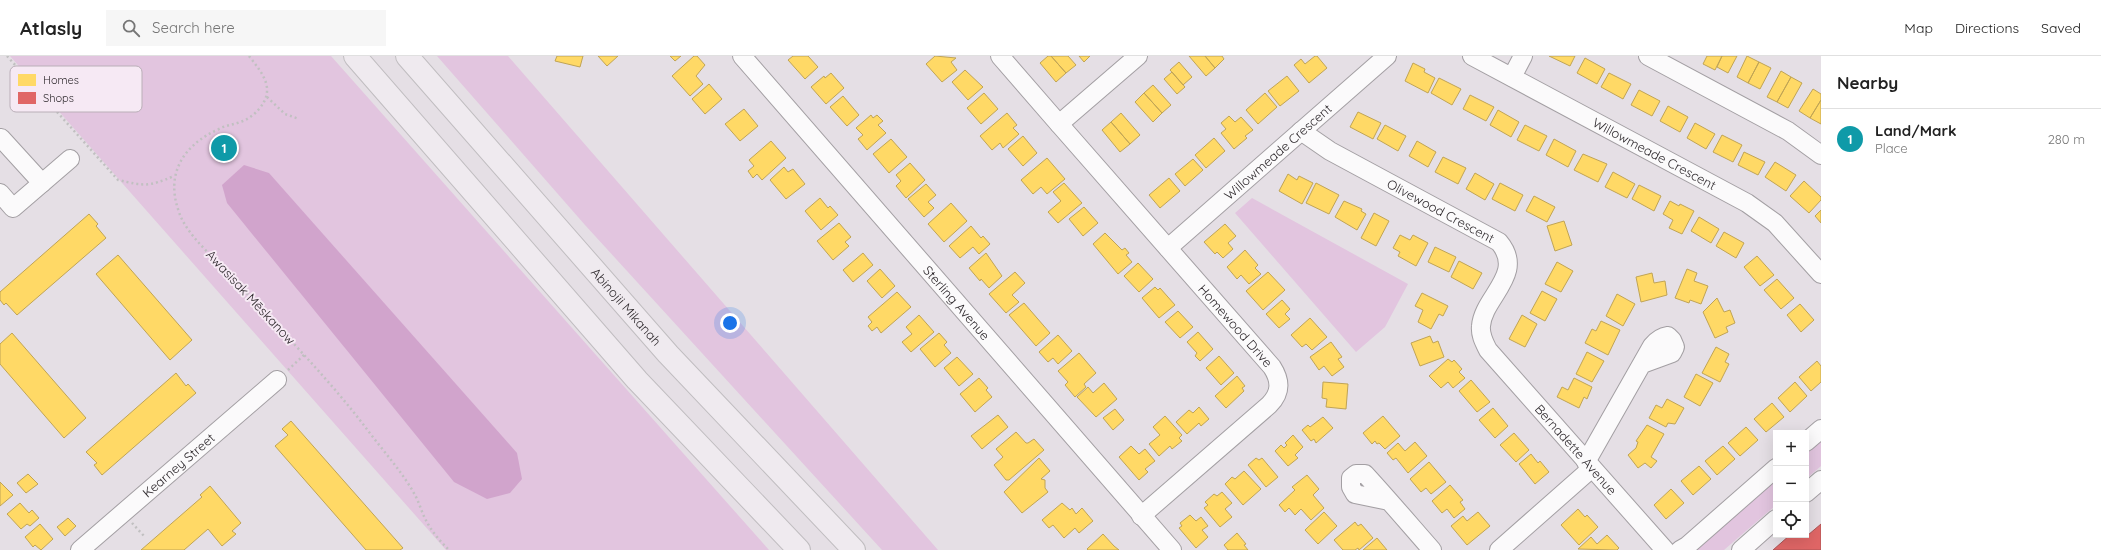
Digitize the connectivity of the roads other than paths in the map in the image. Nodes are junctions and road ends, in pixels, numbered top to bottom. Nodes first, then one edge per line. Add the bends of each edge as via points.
1 (355, 56) edge
2 (407, 56) edge
3 (742, 56) edge
4 (1000, 56) edge
5 (1138, 56) edge
6 (1388, 56) edge
7 (1472, 56) edge
8 (1523, 56) edge
9 (1648, 56) edge
10 (1512, 77) junction
11 (1059, 124) junction
12 (1301, 131) junction
13 (1, 138) dead end
14 (1821, 155) edge
15 (70, 159) dead end
16 (42, 184) junction
17 (0, 193) edge
18 (1168, 248) junction
19 (1821, 274) edge
20 (1488, 350) joint
21 (1642, 364) dead end
22 (277, 380) road end
23 (1821, 429) edge
24 (1809, 439) edge
25 (1589, 465) junction
26 (1773, 471) edge
27 (1821, 480) edge
28 (1809, 490) edge
29 (1389, 501) dead end
30 (1141, 516) junction
31 (1773, 522) edge
32 (80, 550) edge
33 (799, 550) edge
34 (854, 550) edge
35 (1172, 550) edge
36 (1432, 550) edge
37 (1499, 550) edge
38 (1665, 550) edge
39 (1680, 550) edge
40 (1741, 550) edge

1 - 33 main road via 637,380
2 - 34 main road, Abinojii Mikanah via 668,354
3 - 30 street, Sterling Avenue
4 - 11 street, Homewood Drive
5 - 11 street
6 - 12 street, Willowmeade Crescent
7 - 10 street, Willowmeade Crescent
8 - 10 street
9 - 14 street via 1788,131
10 - 19 street, Willowmeade Crescent via 1747,203 1776,223
11 - 18 street, Homewood Drive
12 - 18 street, Willowmeade Crescent
12 - 20 street, Olivewood Crescent via 1330,151 1499,242 1507,257 1508,269 1481,326 1481,336
13 - 16 street
15 - 16 street
16 - 17 street via 14,208
18 - 30 street, Homewood Drive via 1272,367 1279,389 1274,401
20 - 25 street, Bernadette Avenue
21 - 25 street
22 - 32 street, Kearney Street
23 - 24 street
25 - 37 street
25 - 38 street, Bernadette Avenue
26 - 39 street
27 - 28 street
29 - 36 street
30 - 35 street, Sterling Avenue
31 - 40 street

